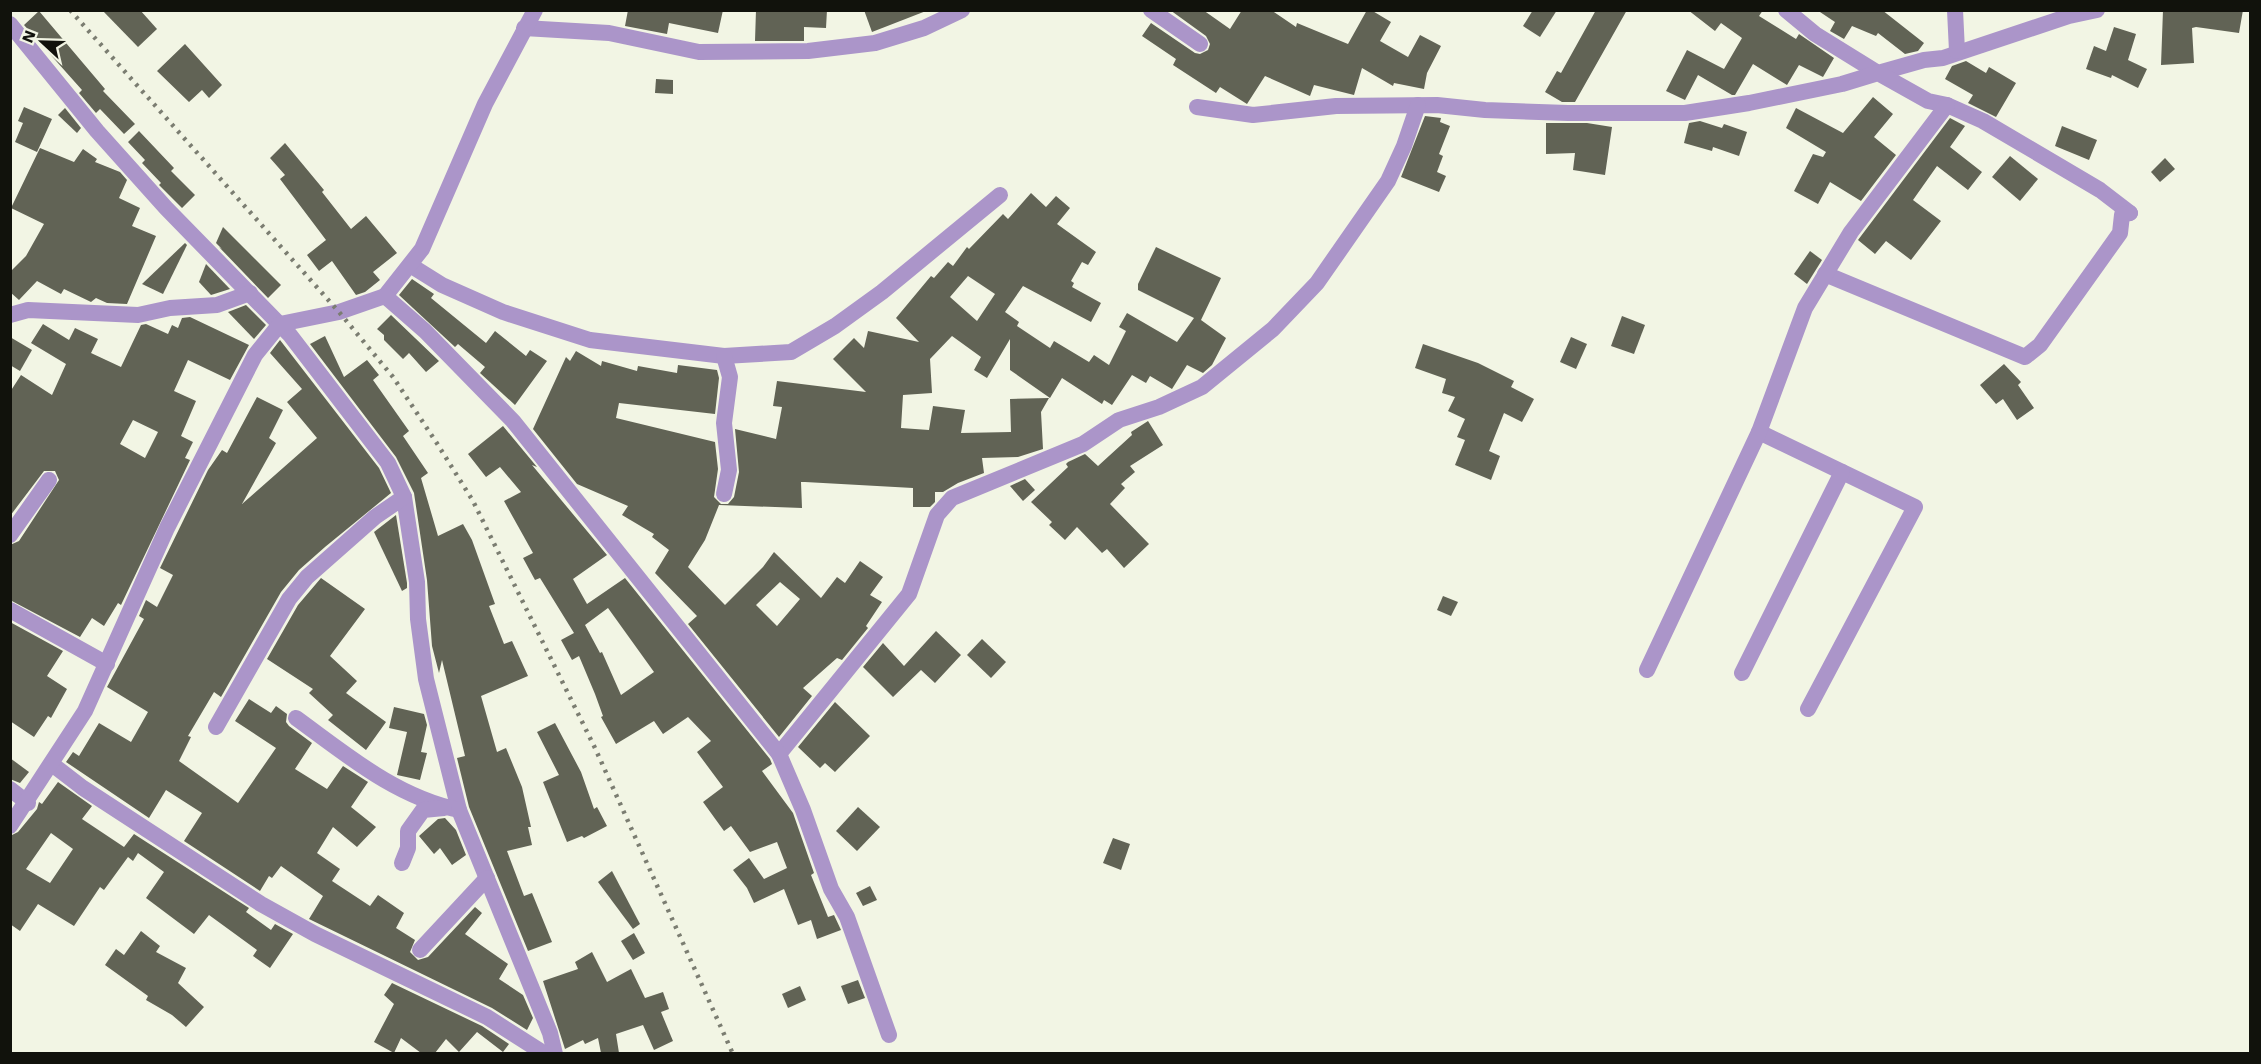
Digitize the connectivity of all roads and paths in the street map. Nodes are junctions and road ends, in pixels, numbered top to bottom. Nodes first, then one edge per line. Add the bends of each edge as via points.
1 (535, 10) edge
2 (962, 10) edge
3 (1151, 10) edge
4 (1786, 10) edge
5 (1955, 10) edge
6 (2097, 10) edge
7 (10, 24) edge
8 (524, 28) junction
9 (1200, 44) dead end
10 (1957, 51) junction
11 (1878, 73) junction
12 (1418, 105) junction
13 (1947, 105) junction
14 (1197, 107) dead end
15 (1000, 195) dead end
16 (410, 265) junction
17 (1825, 274) junction
18 (250, 293) junction
19 (385, 296) junction
20 (10, 315) edge
21 (279, 324) junction
22 (724, 356) junction
23 (1759, 432) junction
24 (1842, 472) junction
25 (49, 480) dead end
26 (724, 494) dead end
27 (404, 497) junction
28 (11, 533) edge
29 (10, 610) edge
30 (107, 664) junction
31 (1647, 670) dead end
32 (1742, 673) dead end
33 (1808, 709) dead end
34 (296, 718) dead end
35 (216, 728) dead end
36 (779, 754) junction
37 (52, 765) junction
38 (10, 789) edge
39 (28, 803) junction
40 (454, 808) junction
41 (10, 826) edge
42 (402, 863) dead end
43 (487, 878) junction
44 (420, 950) dead end
45 (889, 1035) dead end
46 (544, 1053) edge
47 (555, 1053) edge

1 - 8 street
2 - 8 street via 924,28 875,43 808,51 699,52 609,33
3 - 9 street
4 - 11 street via 1815,34
5 - 10 street
6 - 10 street
7 - 18 street via 158,200
8 - 16 street via 484,104 422,249
10 - 11 street
11 - 12 street via 1749,103 1685,112 1556,113
11 - 13 street via 1928,100
12 - 14 street via 1336,106 1253,115
12 - 36 street via 1388,181 1317,284 1273,330 1202,387 1119,420 1083,444 952,498 937,515 909,594
13 - 17 street via 1857,224
13 - 17 street via 2055,162 2130,213 2122,215 2120,233 2040,345 2025,357
15 - 22 street via 882,292 809,342 791,352
16 - 19 street
16 - 22 street via 442,285 503,312 590,340
17 - 23 street via 1805,308
18 - 20 street via 217,305 138,315 28,310
18 - 21 street
19 - 21 street via 339,312
19 - 36 street via 513,421
21 - 27 street via 307,354 388,463
21 - 30 street via 255,355 167,528
22 - 26 street via 730,378 724,423 729,470
23 - 24 street
23 - 31 street
24 - 32 street
24 - 33 street via 1915,507
25 - 28 street
27 - 35 street via 375,517 307,577 289,599
27 - 40 street via 426,679
29 - 30 street
30 - 37 street via 85,711
34 - 40 street via 399,789
36 - 45 street via 831,889 847,917
37 - 39 street
37 - 46 street via 261,904 487,1017
38 - 39 street
39 - 41 street
40 - 42 street via 423,810 408,831 408,848
40 - 43 street
43 - 44 street
43 - 47 street

